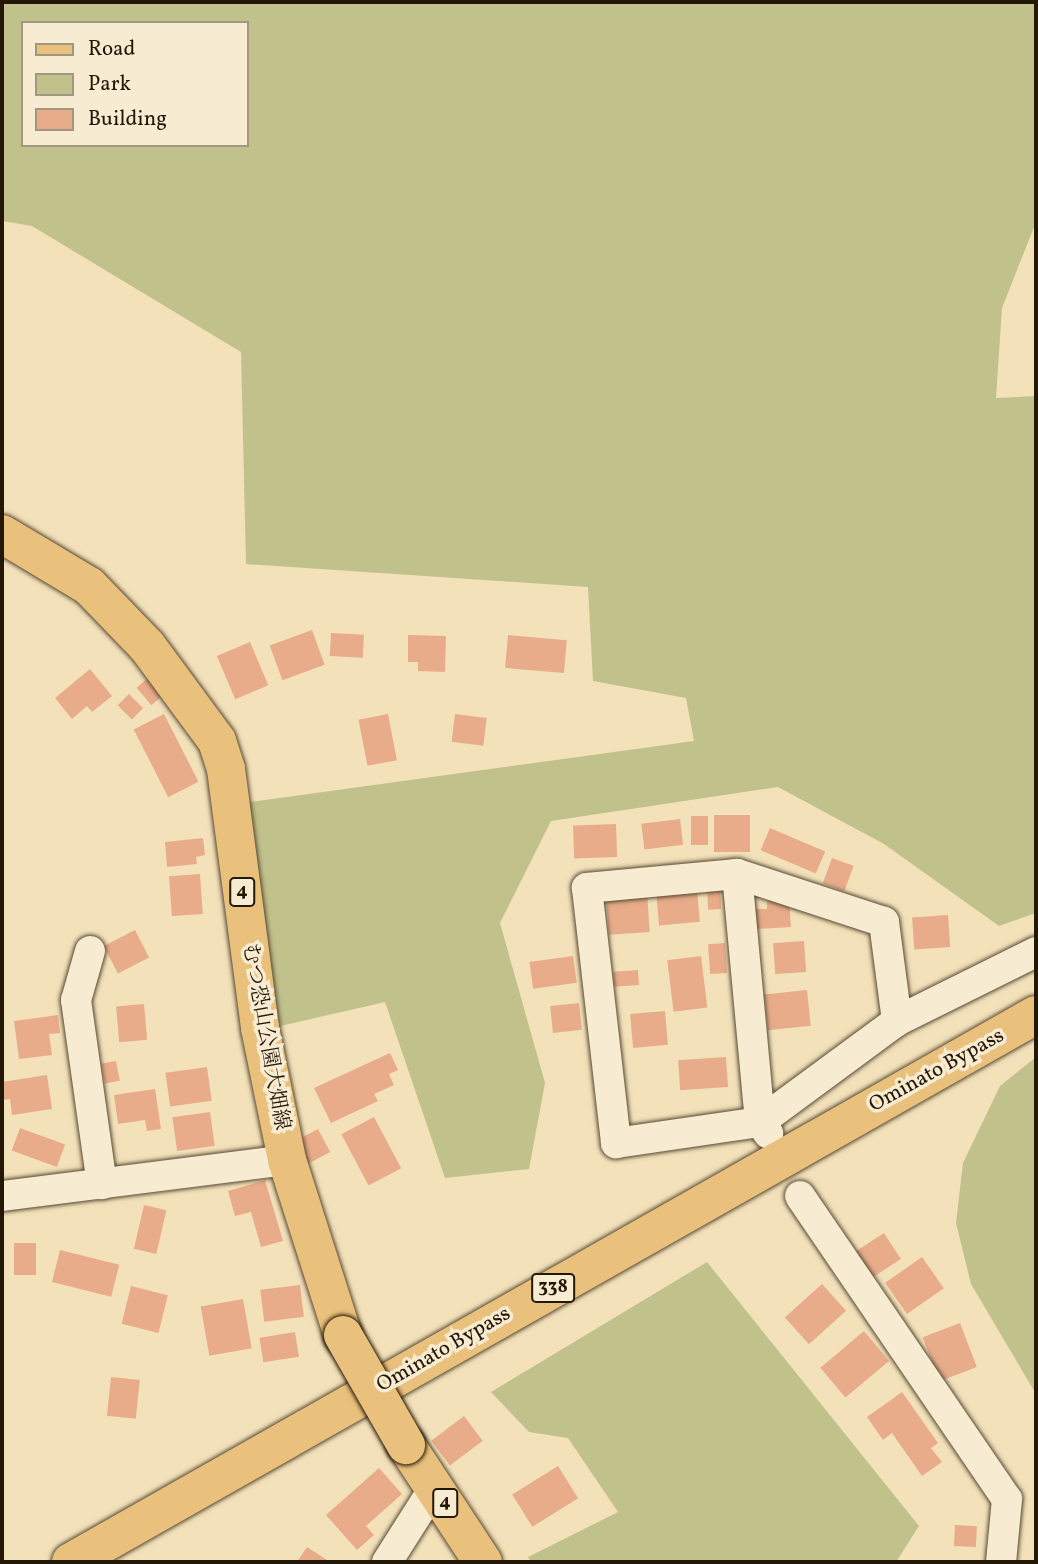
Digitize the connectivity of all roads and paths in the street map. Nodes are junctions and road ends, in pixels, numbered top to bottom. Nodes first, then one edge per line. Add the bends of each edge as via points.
1 (2, 534) edge
2 (737, 874) junction
3 (90, 951) dead end
4 (1036, 952) edge
5 (1036, 1015) edge
6 (897, 1021) junction
7 (764, 1128) junction
8 (287, 1160) junction
9 (102, 1184) junction
10 (2, 1196) edge
11 (800, 1196) dead end
12 (434, 1488) junction
13 (71, 1562) edge
14 (387, 1562) edge
15 (483, 1562) edge
16 (1001, 1562) edge

1 - 8 main road, むつ恐山公園大畑線 / 4 via 89,586 147,646 217,741 226,769 260,1028
2 - 6 street via 884,922
2 - 7 street
2 - 7 street via 587,888 617,1143
3 - 9 street via 76,1000
4 - 6 street
5 - 13 main road, Ominato Bypass / 338
6 - 7 street
8 - 9 street
8 - 12 main road, むつ恐山公園大畑線 / 4, bridge via 344,1335
9 - 10 street
11 - 16 street via 1007,1499
12 - 14 street
12 - 15 main road, 4

